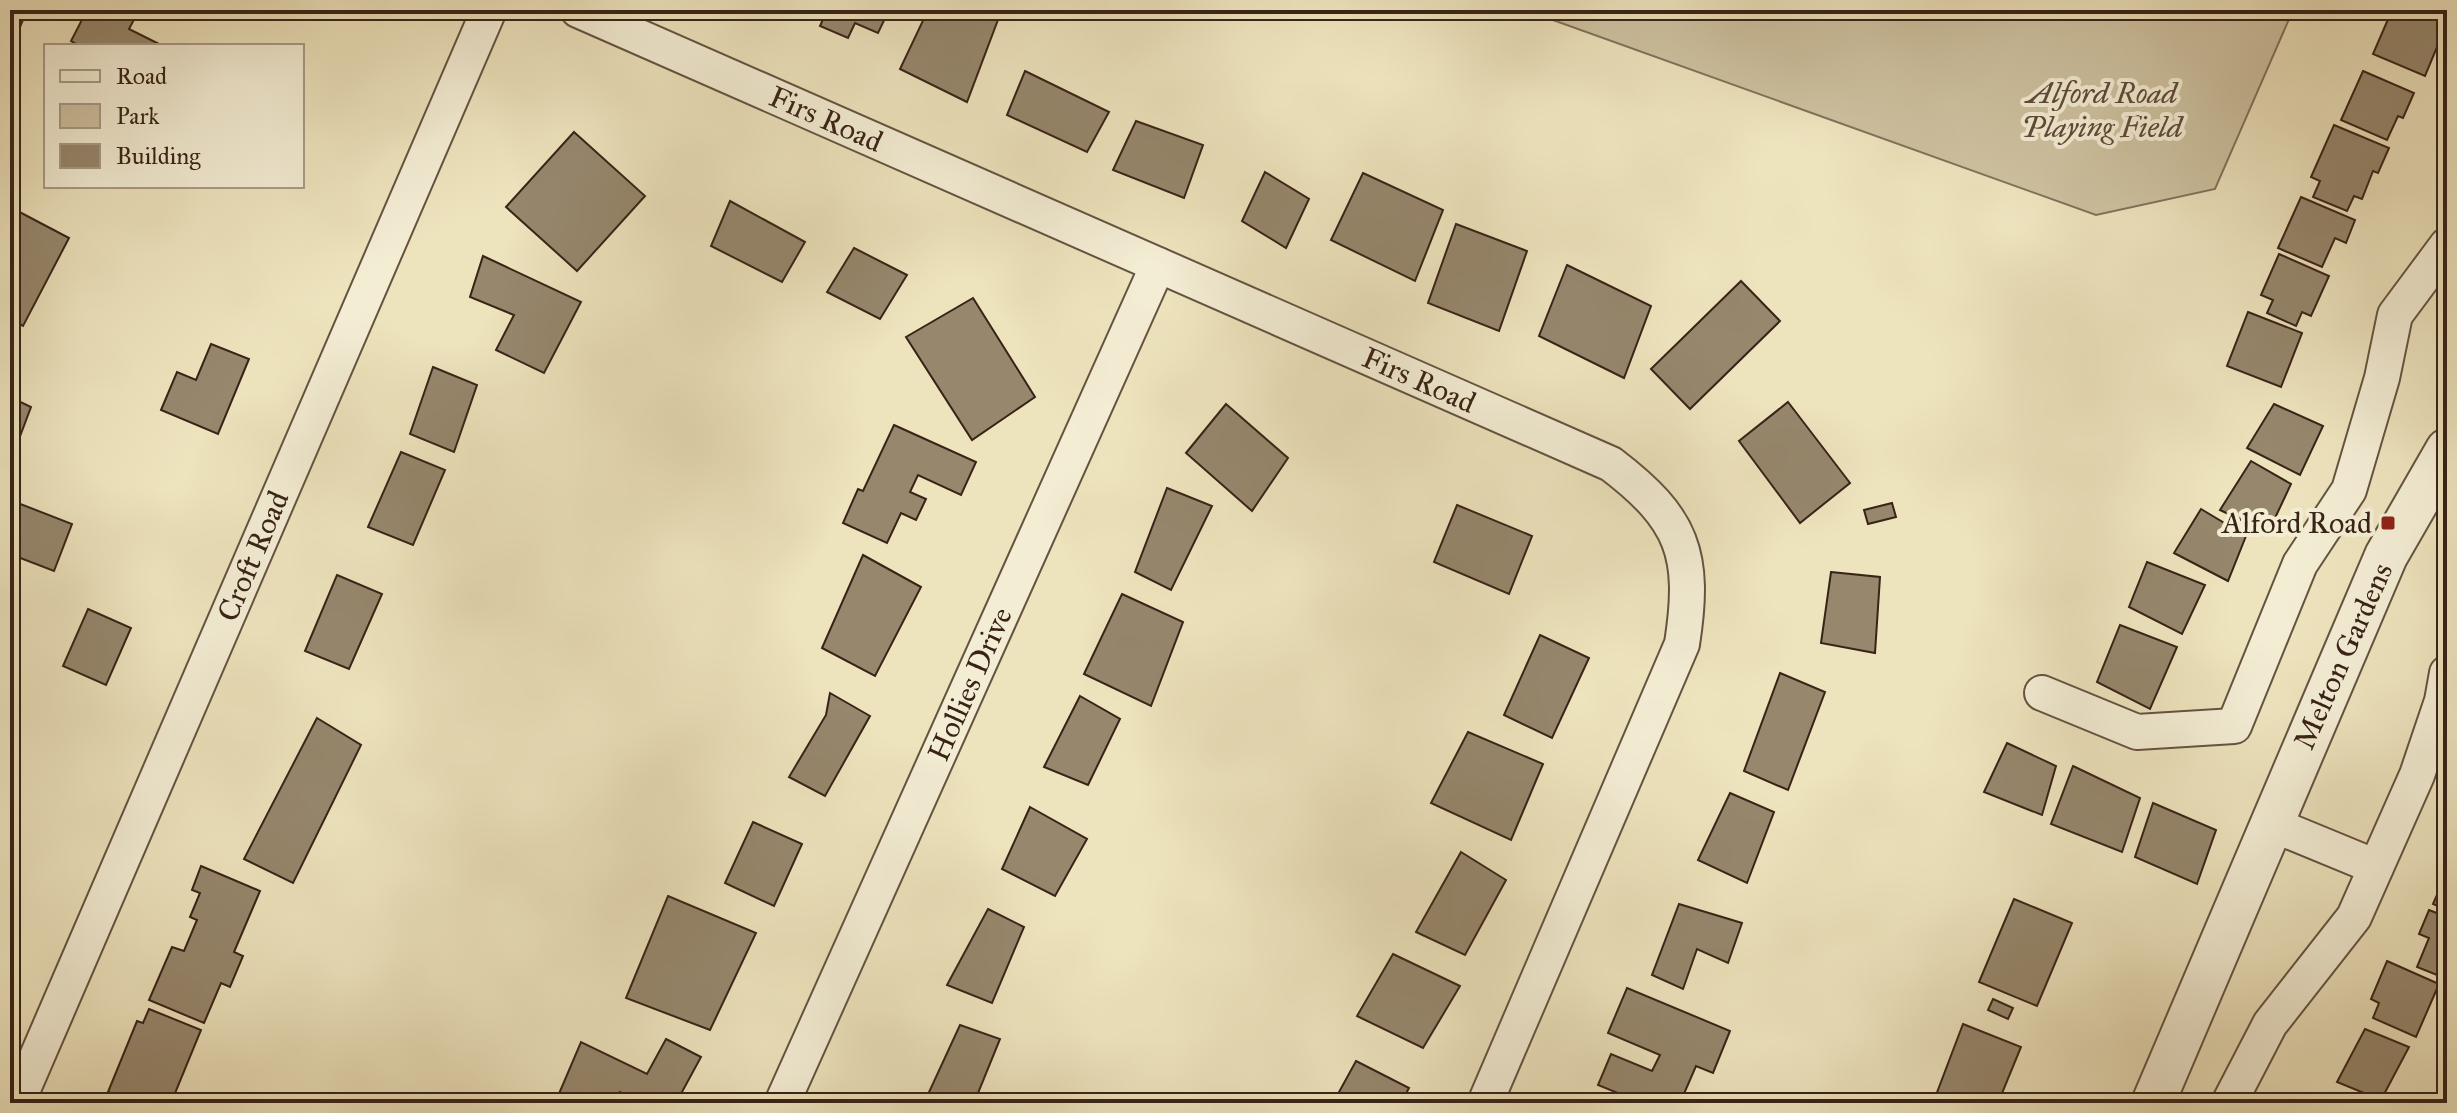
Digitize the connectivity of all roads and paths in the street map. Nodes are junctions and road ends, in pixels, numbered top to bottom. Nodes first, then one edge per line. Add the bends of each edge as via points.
1 (489, 10) edge
2 (578, 10) edge
3 (2443, 256) edge
4 (1158, 265) junction
5 (2447, 450) edge
6 (2447, 673) edge
7 (2042, 693) dead end
8 (2269, 823) junction
9 (2376, 867) junction
10 (17, 1103) edge
11 (782, 1103) edge
12 (1485, 1103) edge
13 (2153, 1103) edge
14 (2229, 1103) edge

1 - 10 street, Croft Road
2 - 4 street, Firs Road
3 - 7 street via 2395,315 2349,490 2300,564 2234,726 2137,732
4 - 11 street, Hollies Drive
4 - 12 street, Firs Road via 1611,464 1647,491 1679,539 1689,602 1682,644
5 - 8 street, Melton Gardens via 2386,556
6 - 9 street via 2417,775
8 - 9 street
8 - 13 street, Melton Gardens
9 - 14 street via 2354,917 2270,1024

